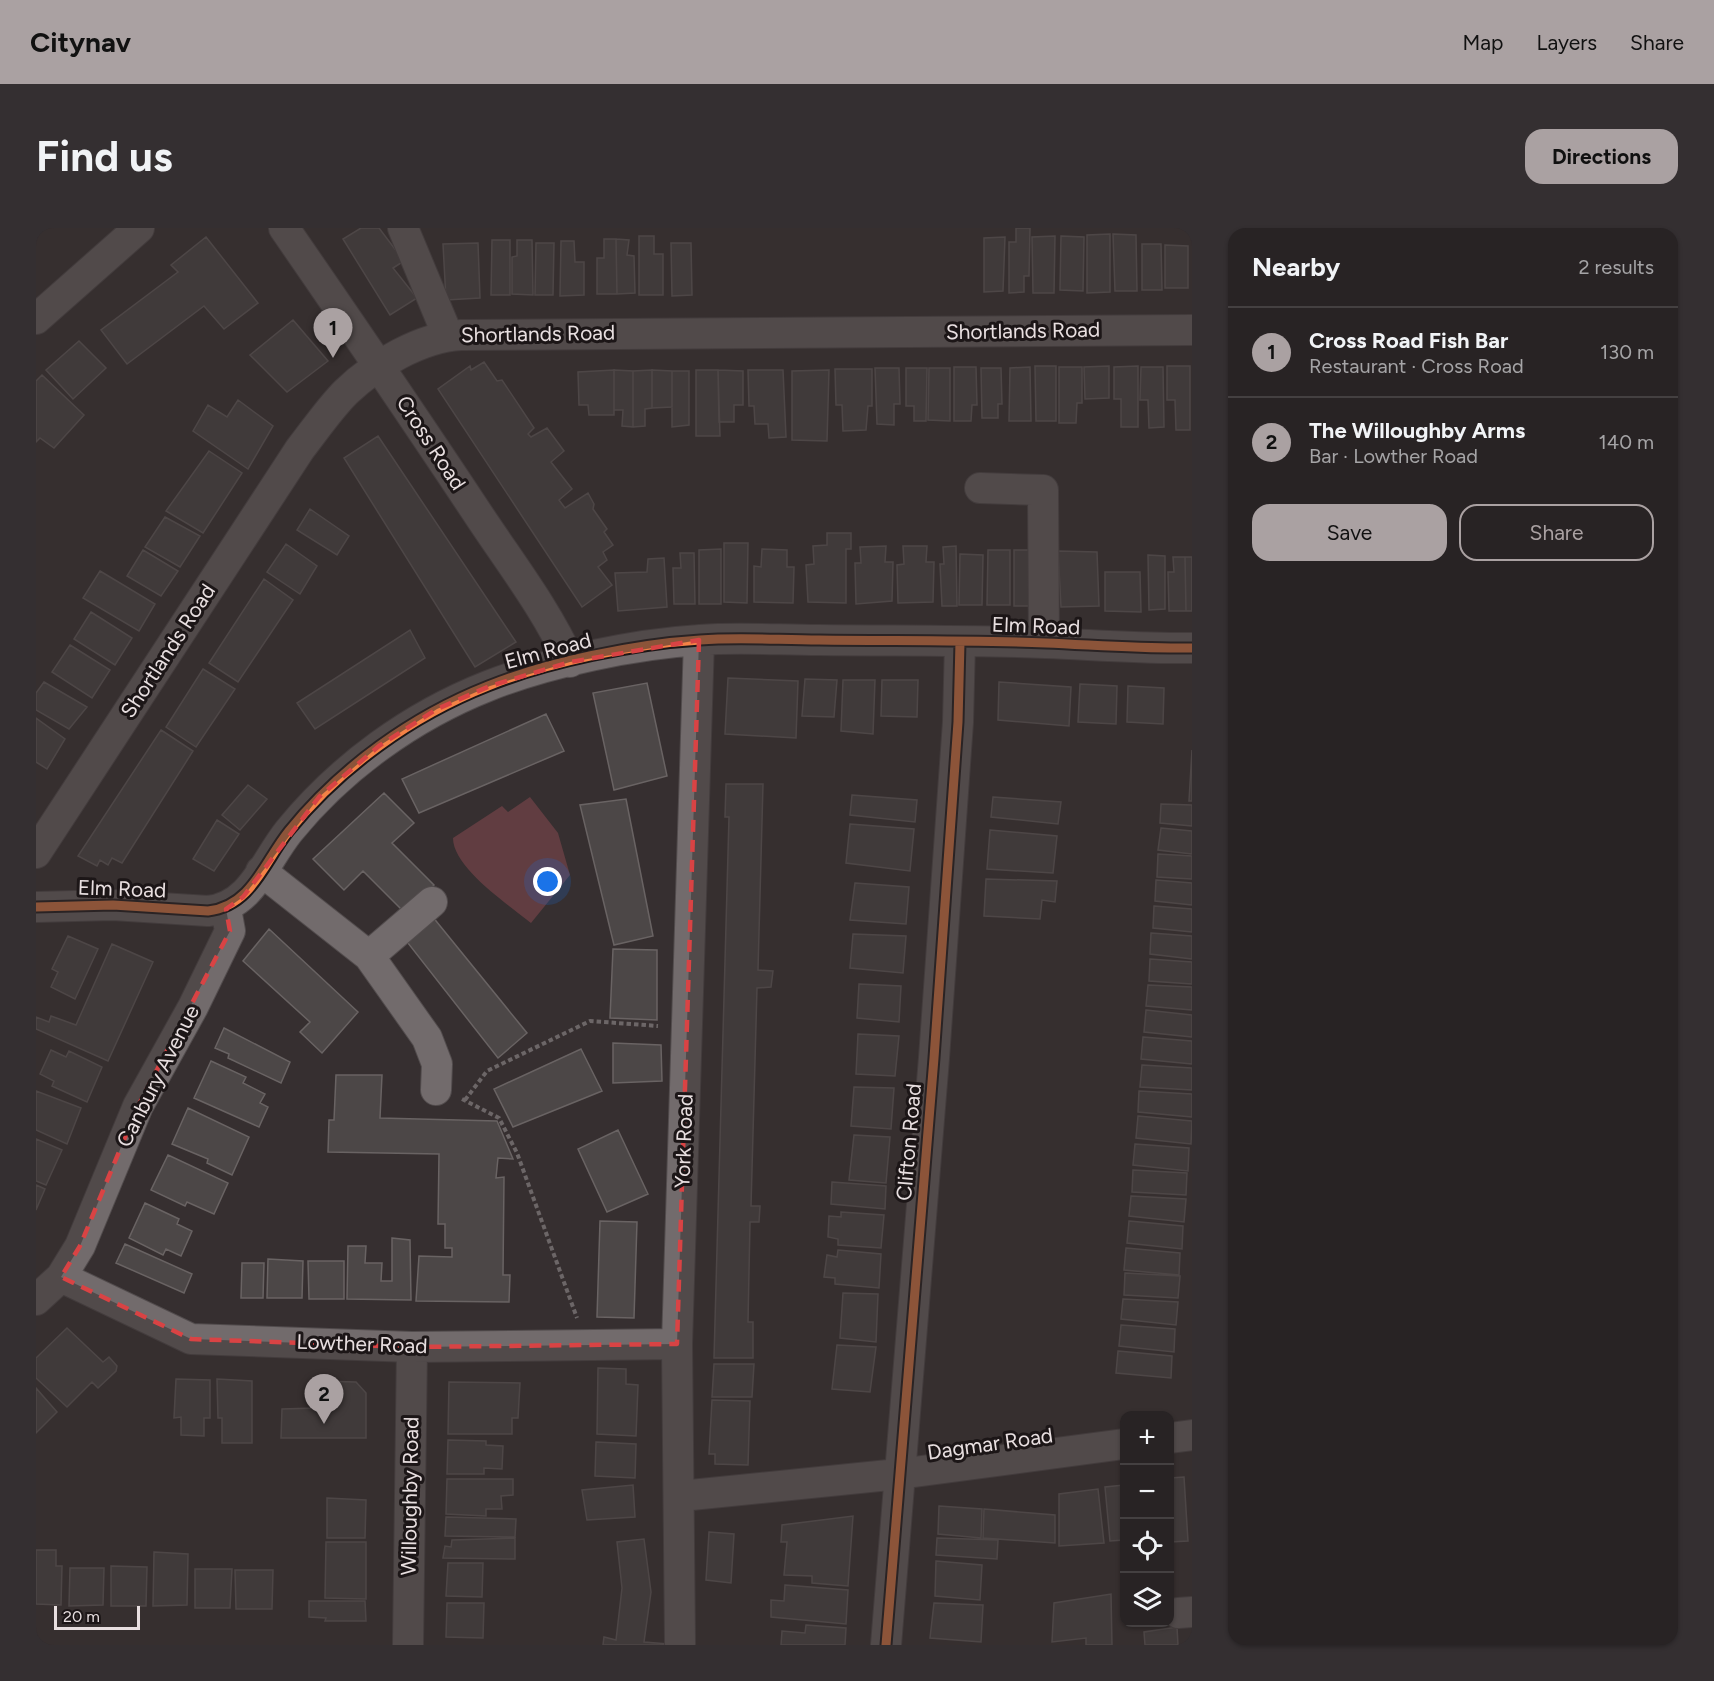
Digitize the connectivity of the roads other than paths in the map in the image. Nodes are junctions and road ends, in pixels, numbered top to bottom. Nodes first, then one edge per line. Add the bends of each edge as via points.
1 (139, 228) edge
2 (284, 228) edge
3 (403, 228) edge
4 (36, 319) edge
5 (1192, 330) edge
6 (448, 336) junction
7 (381, 367) junction
8 (980, 488) dead end
9 (699, 640) junction
10 (960, 642) junction
11 (1044, 643) junction
12 (1192, 648) edge
13 (570, 662) junction
14 (36, 853) edge
15 (261, 871) junction
16 (432, 902) dead end
17 (36, 907) edge
18 (226, 909) junction
19 (369, 956) junction
20 (436, 1090) road end
21 (61, 1277) junction
22 (36, 1300) edge
23 (677, 1344) junction
24 (412, 1347) junction
25 (1192, 1435) edge
26 (1174, 1437) edge
27 (1120, 1445) edge
28 (899, 1474) junction
29 (681, 1496) junction
30 (680, 1643) dead end
31 (408, 1645) edge
32 (886, 1645) edge

1 - 4 street
2 - 7 street, Cross Road
3 - 6 street
5 - 6 street, Shortlands Road
6 - 7 street, Shortlands Road via 418,346
7 - 13 street, Cross Road via 558,636
7 - 14 street, Shortlands Road via 345,393 300,449
8 - 11 street via 1043,490
9 - 10 street, Elm Road
9 - 13 street, Elm Road
9 - 23 street, York Road
10 - 11 street, Elm Road
10 - 28 street, Clifton Road via 937,1023
11 - 12 street, Elm Road
13 - 15 street, Elm Road via 490,686 437,709 379,746 319,797
15 - 18 street, Elm Road via 243,897
15 - 19 street
16 - 19 street
17 - 18 street, Elm Road via 64,904
18 - 21 street, Canbury Avenue via 230,931 138,1106 80,1246
19 - 20 street via 427,1038 437,1064
21 - 22 street, Canbury Avenue
21 - 24 street, Lowther Road via 191,1339
23 - 24 street, Lowther Road
23 - 29 street, York Road
24 - 31 street, Willoughby Road
25 - 26 street
27 - 28 street, Dagmar Road
28 - 29 street, Dagmar Road
28 - 32 street, Clifton Road
29 - 30 street, York Road

